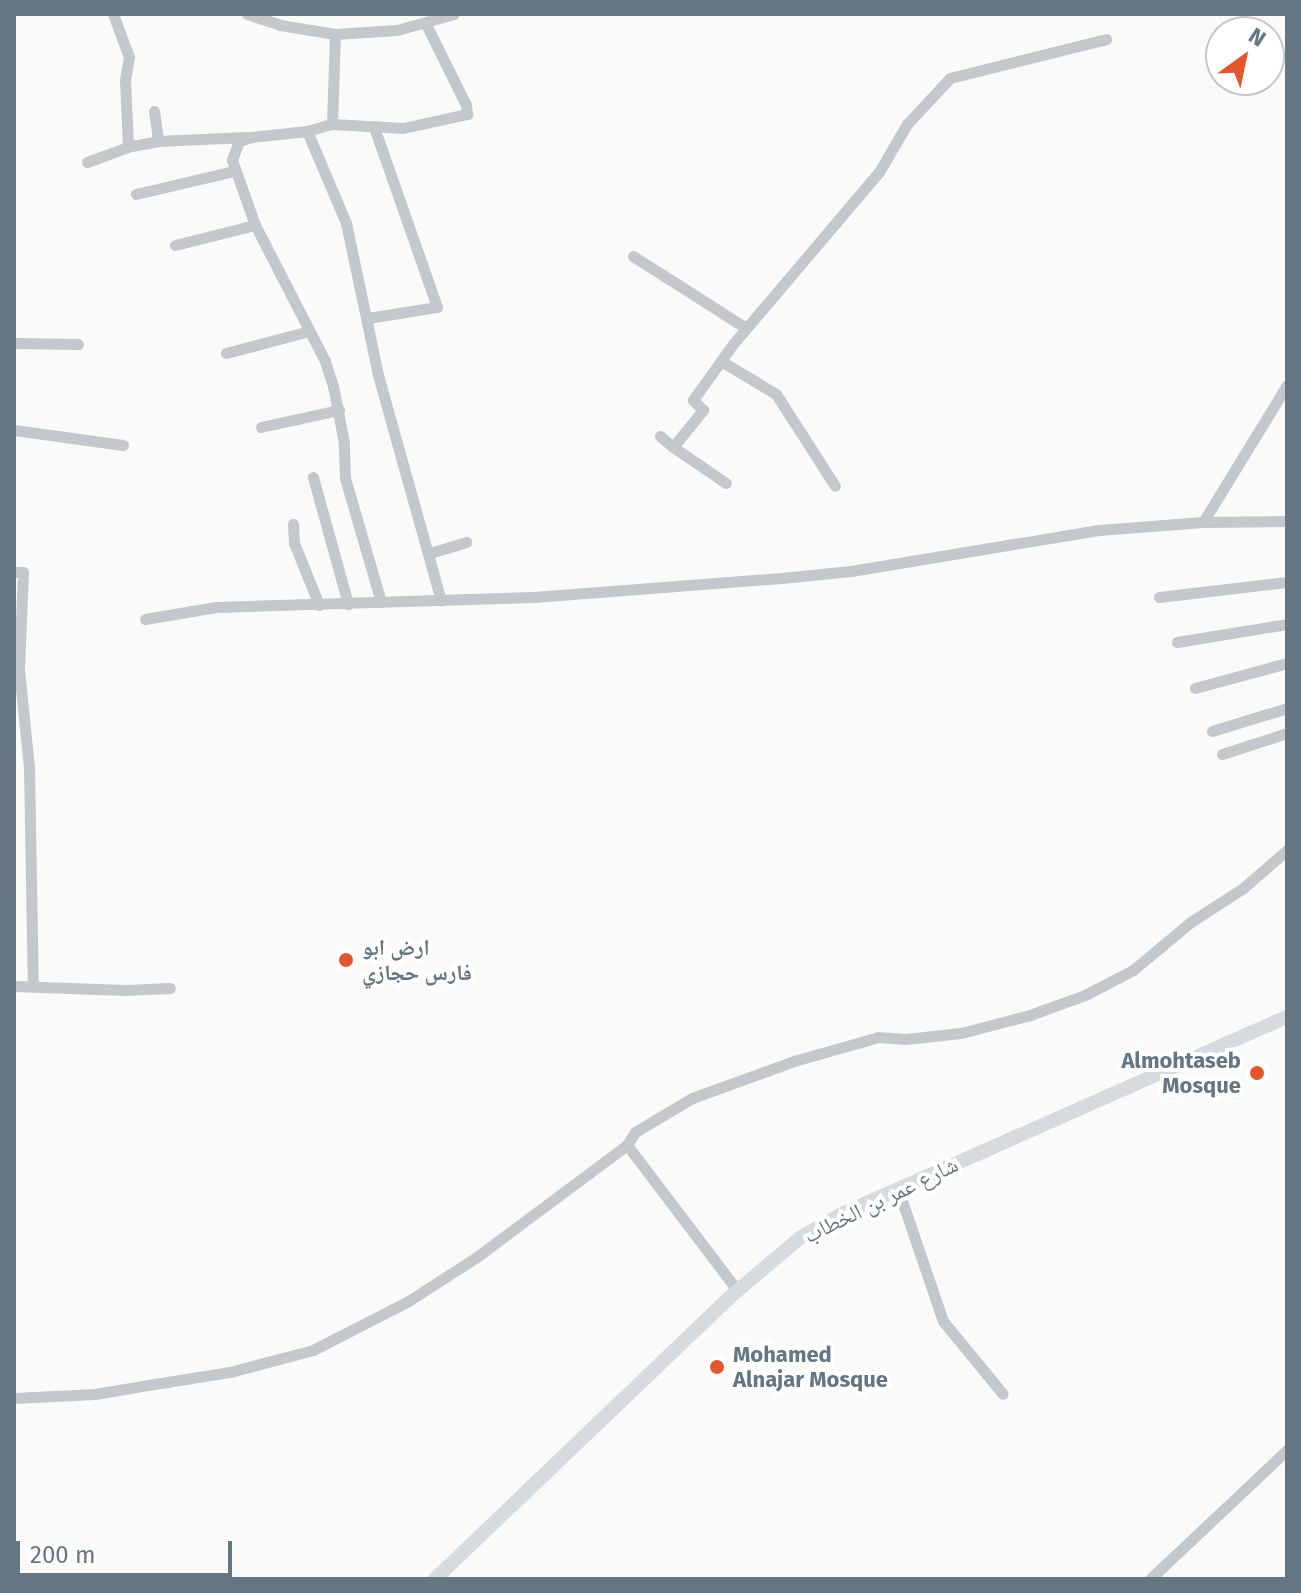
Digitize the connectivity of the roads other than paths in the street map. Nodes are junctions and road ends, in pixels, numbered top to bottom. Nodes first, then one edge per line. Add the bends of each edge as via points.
1 (113, 14) edge
2 (247, 14) edge
3 (454, 14) edge
4 (426, 24) junction
5 (335, 34) junction
6 (1106, 39) dead end
7 (154, 111) dead end
8 (332, 124) junction
9 (374, 127) junction
10 (307, 131) junction
11 (251, 137) junction
12 (158, 141) junction
13 (128, 147) junction
14 (87, 162) dead end
15 (234, 171) junction
16 (136, 194) dead end
17 (255, 225) junction
18 (175, 245) dead end
19 (633, 256) dead end
20 (368, 318) junction
21 (746, 328) junction
22 (309, 331) junction
23 (14, 343) edge
24 (78, 344) dead end
25 (226, 353) dead end
26 (721, 361) junction
27 (1287, 385) edge
28 (339, 410) junction
29 (261, 427) dead end
30 (14, 430) edge
31 (660, 436) dead end
32 (123, 445) dead end
33 (673, 447) junction
34 (313, 477) dead end
35 (726, 483) dead end
36 (835, 486) dead end
37 (1287, 521) edge
38 (1203, 522) junction
39 (293, 524) dead end
40 (466, 542) dead end
41 (430, 553) junction
42 (14, 572) edge
43 (1287, 582) edge
44 (1159, 597) dead end
45 (441, 600) junction
46 (381, 602) junction
47 (348, 604) junction
48 (319, 605) junction
49 (16, 608) edge
50 (145, 619) dead end
51 (1287, 624) edge
52 (1177, 642) dead end
53 (1287, 663) edge
54 (1195, 688) dead end
55 (1287, 708) edge
56 (1212, 731) dead end
57 (1287, 733) edge
58 (1222, 754) dead end
59 (1287, 850) edge
60 (14, 986) edge
61 (33, 986) junction
62 (170, 988) dead end
63 (1287, 1017) edge
64 (627, 1145) junction
65 (898, 1189) junction
66 (737, 1290) junction
67 (1003, 1394) dead end
68 (14, 1398) edge
69 (1287, 1450) edge
70 (435, 1579) edge
71 (1150, 1579) edge

1 - 13 street via 129,57
2 - 5 street
3 - 4 street
4 - 5 street
4 - 9 street via 467,114 403,128
5 - 8 street
6 - 21 street via 950,78 907,124 879,172
7 - 12 street
8 - 9 street
8 - 10 street
9 - 20 street via 437,307
10 - 11 street
10 - 20 street via 346,223
11 - 12 street
11 - 15 street via 235,147
12 - 13 street
13 - 14 street
15 - 16 street
15 - 17 street
17 - 18 street
17 - 22 street
19 - 21 street
20 - 41 street via 378,375
21 - 26 street
22 - 25 street
22 - 28 street via 325,361
23 - 24 street
26 - 33 street via 693,400 703,410
26 - 36 street via 776,394
27 - 38 street
28 - 29 street
28 - 46 street via 345,478
30 - 32 street
31 - 33 street
33 - 35 street
34 - 47 street
37 - 38 street
38 - 45 street via 1099,530 851,571
39 - 48 street via 294,543
40 - 41 street
41 - 45 street
42 - 49 street via 23,572
43 - 44 street
45 - 46 street
46 - 47 street
47 - 48 street
48 - 50 street via 216,607
49 - 61 street via 29,767
51 - 52 street
53 - 54 street
55 - 56 street
57 - 58 street
59 - 64 street via 1133,970 1085,995 961,1033 878,1037 794,1061 692,1098 635,1132
60 - 61 street
61 - 62 street
63 - 65 main road, شارع عمر بن الخطاب
64 - 66 street
64 - 68 street via 478,1256 407,1302 313,1350 148,1386
65 - 66 main road, شارع عمر بن الخطاب via 801,1237
65 - 67 street via 943,1321
66 - 70 main road, شارع عمر بن الخطاب
69 - 71 street

